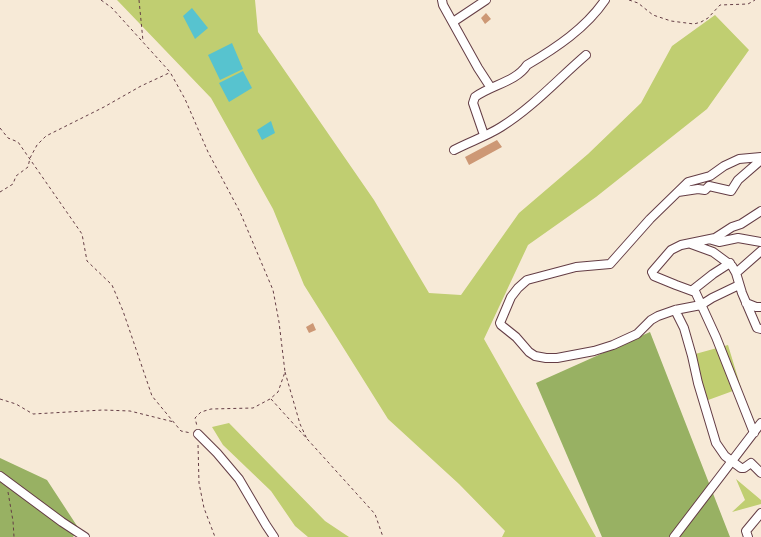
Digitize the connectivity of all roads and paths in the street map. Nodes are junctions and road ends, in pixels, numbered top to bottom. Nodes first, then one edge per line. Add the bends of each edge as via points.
1 (101, 0) edge
2 (139, 0) edge
3 (442, 0) edge
4 (486, 0) edge
5 (605, 0) edge
6 (629, 0) edge
7 (755, 0) edge
8 (453, 22) junction
9 (143, 41) junction
10 (586, 55) dead end
11 (170, 72) junction
12 (491, 88) junction
13 (0, 128) edge
14 (484, 135) junction
15 (454, 150) dead end
16 (761, 157) edge
17 (30, 158) junction
18 (761, 160) edge
19 (0, 192) edge
20 (677, 192) junction
21 (761, 211) edge
22 (712, 240) junction
23 (761, 242) edge
24 (692, 244) junction
25 (761, 251) edge
26 (730, 263) junction
27 (736, 273) junction
28 (739, 285) junction
29 (695, 292) junction
30 (746, 303) junction
31 (701, 305) junction
32 (761, 307) edge
33 (675, 310) junction
34 (761, 329) edge
35 (285, 372) junction
36 (0, 398) edge
37 (270, 399) junction
38 (174, 422) junction
39 (761, 423) edge
40 (754, 433) junction
41 (198, 434) junction
42 (307, 439) junction
43 (731, 462) junction
44 (761, 473) edge
45 (2, 478) edge
46 (761, 513) edge
47 (14, 537) edge
48 (85, 537) edge
49 (215, 537) edge
50 (274, 537) edge
51 (382, 537) edge
52 (674, 537) edge
53 (748, 537) edge

1 - 9 path
2 - 9 path
3 - 8 street
4 - 8 street
5 - 12 street via 577,31 527,65 524,70
6 - 7 path via 638,3 653,15 670,21 694,24 708,18 720,5 748,4
8 - 12 street
9 - 11 path
10 - 14 street via 525,110 500,128
11 - 17 path via 46,136
11 - 35 path via 240,212 273,290
12 - 14 street via 475,97 473,103
13 - 17 path via 8,138 18,142
14 - 15 street
16 - 20 street via 735,160 710,176 692,180
17 - 19 path via 28,167 16,176 13,184
17 - 38 path via 82,234 87,261 112,285 152,396
18 - 20 street via 738,180 731,191 709,186 705,190
20 - 33 street via 610,264 576,267 527,280 511,297 500,323 535,356 557,358 613,345 637,334 658,316
21 - 22 street
22 - 23 street via 719,242 738,238
22 - 24 street
24 - 26 street via 714,252
24 - 29 street via 671,250 652,274
25 - 27 street
26 - 27 street
26 - 29 street via 694,288
27 - 28 street
28 - 30 street
28 - 31 street
29 - 31 street
30 - 32 street
30 - 34 street via 757,328
31 - 33 street
31 - 40 street
33 - 43 street via 684,328 716,444
35 - 37 path via 278,392
35 - 42 path
36 - 38 path via 33,414 130,411
37 - 41 path via 253,408 212,409 201,412 195,418
37 - 42 path
38 - 41 path via 181,431
39 - 40 street
40 - 43 street
41 - 49 path via 199,483 204,508
41 - 50 street via 239,479
42 - 51 path via 375,514
43 - 44 street via 742,469 751,463
43 - 52 street
45 - 47 path via 9,495
45 - 48 street
46 - 53 street via 746,531

